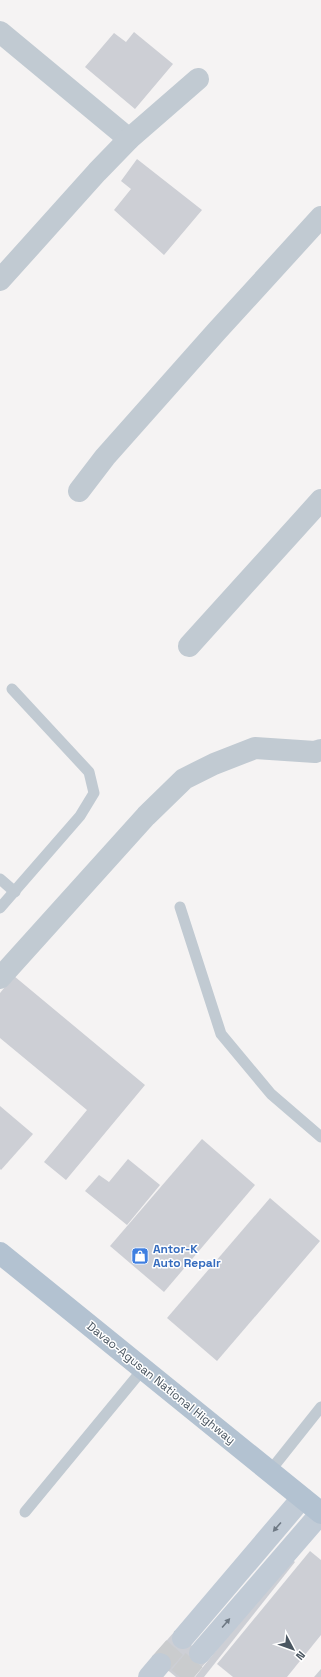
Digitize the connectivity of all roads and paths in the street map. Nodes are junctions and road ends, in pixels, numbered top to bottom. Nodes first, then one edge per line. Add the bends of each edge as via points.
1 (0, 32) edge
2 (198, 79) dead end
3 (129, 139) junction
4 (321, 217) edge
5 (0, 280) edge
6 (79, 491) dead end
7 (321, 500) edge
8 (189, 646) dead end
9 (12, 689) dead end
10 (321, 750) edge
11 (0, 879) edge
12 (14, 892) junction
13 (0, 908) edge
14 (180, 908) dead end
15 (0, 978) edge
16 (321, 1136) edge
17 (0, 1253) edge
18 (143, 1369) junction
19 (321, 1407) edge
20 (270, 1471) junction
21 (302, 1498) junction
22 (25, 1512) dead end
23 (321, 1513) edge
24 (183, 1638) tunnel mouth
25 (200, 1653) tunnel mouth

1 - 3 street
2 - 3 street
3 - 5 street
4 - 6 street via 115,446
7 - 8 street
9 - 12 lane via 89,772 94,793 80,816
10 - 15 street via 315,752 255,748 184,779 146,816
11 - 12 lane
12 - 13 lane
14 - 16 lane via 221,1034 271,1094
17 - 18 main road, Davao-Agusan National Highway
18 - 20 main road, Davao-Agusan National Highway
18 - 22 lane
19 - 20 lane
20 - 21 main road, Davao-Agusan National Highway
21 - 23 main road, Davao-Agusan National Highway
21 -> 24 main road
25 -> 23 main road

